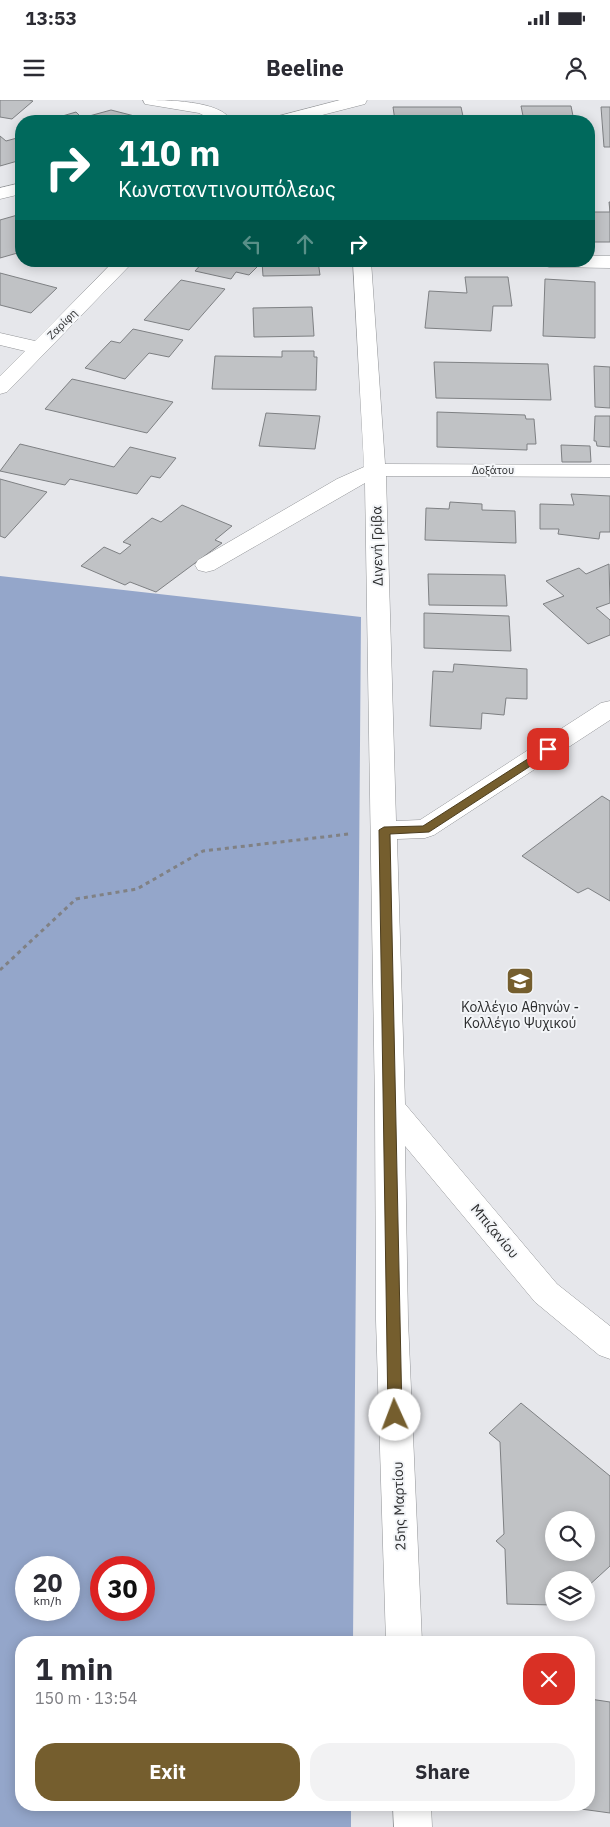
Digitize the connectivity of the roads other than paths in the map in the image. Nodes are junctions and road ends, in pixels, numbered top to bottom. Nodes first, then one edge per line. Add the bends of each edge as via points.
1 (151, 100) edge
2 (355, 101) edge
3 (216, 115) edge
4 (303, 115) edge
5 (354, 115) edge
6 (15, 190) edge
7 (0, 194) edge
8 (595, 262) edge
9 (610, 262) edge
10 (119, 267) edge
11 (362, 267) edge
12 (0, 339) edge
13 (37, 348) junction
14 (0, 388) edge
15 (375, 470) junction
16 (610, 471) edge
17 (206, 565) dead end
18 (610, 709) edge
19 (384, 830) junction
20 (390, 1107) junction
21 (610, 1345) edge
22 (404, 1636) edge
23 (412, 1811) edge
24 (413, 1827) edge

1 - 3 street via 204,109
2 - 4 street
2 - 5 street
6 - 7 street
8 - 9 street
10 - 13 street, Ζαρίφη
11 - 15 street, Διγενή Γρίβα
12 - 13 street
13 - 14 street, Ζαρίφη
15 - 16 street, Δοξάτου
15 - 17 street
15 - 19 street, Διγενή Γρίβα
18 - 19 street via 425,830
19 - 20 street, 25ης Μαρτίου
20 - 21 street, Μπιζανίου via 546,1293
20 - 22 street, 25ης Μαρτίου via 392,1320
23 - 24 street

